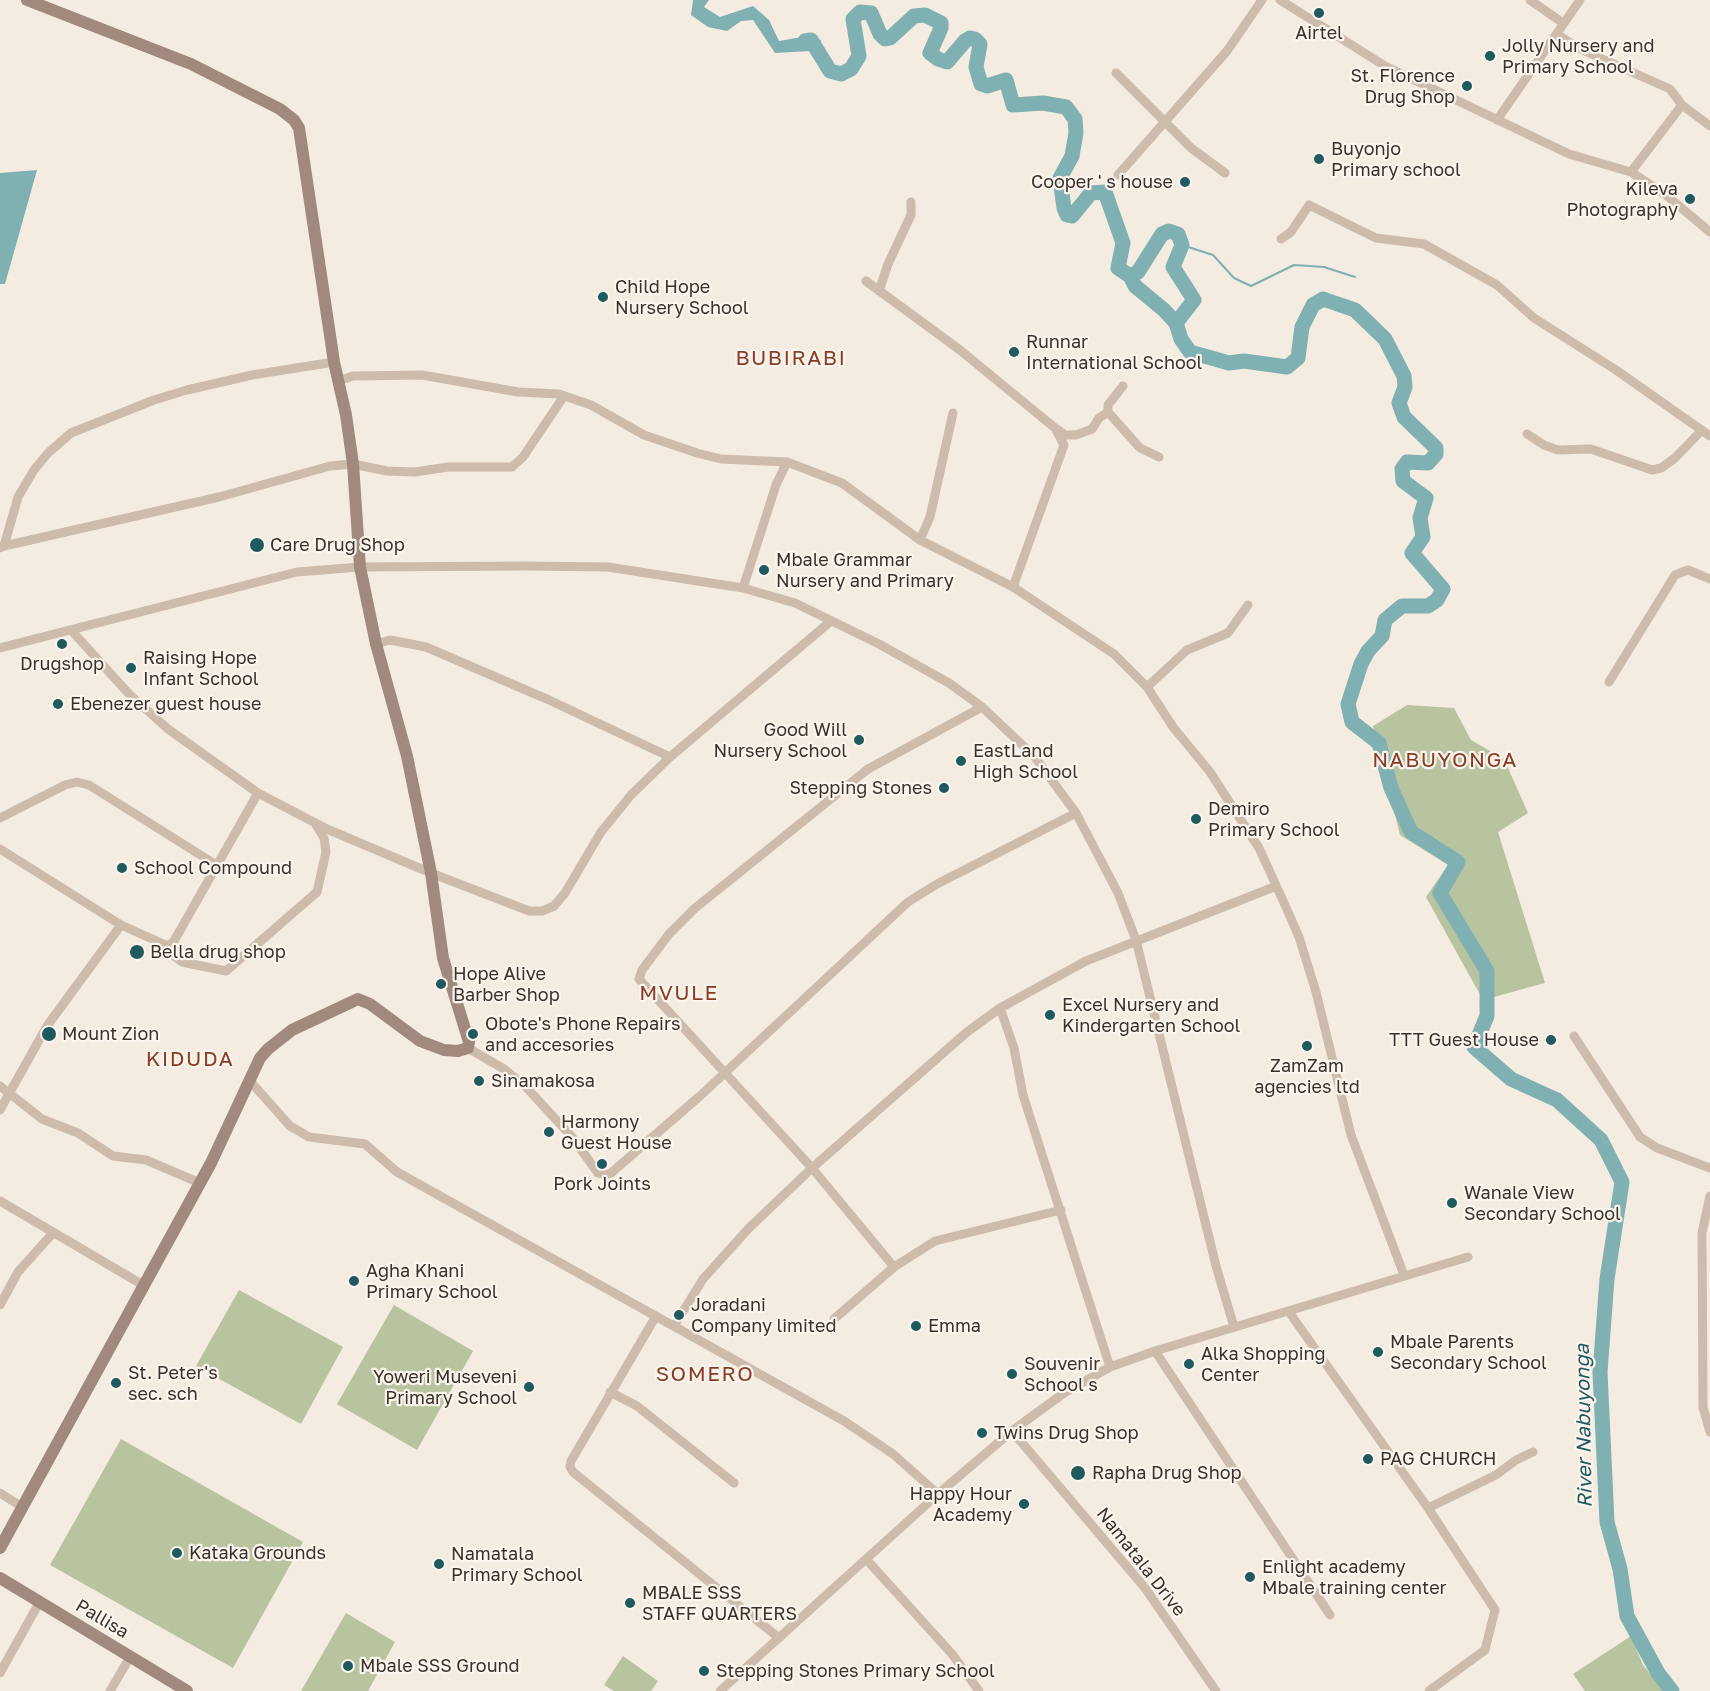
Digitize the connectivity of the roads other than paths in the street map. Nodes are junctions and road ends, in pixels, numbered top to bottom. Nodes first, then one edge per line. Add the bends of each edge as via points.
1 (27, 0) edge
2 (1262, 0) edge
3 (1280, 0) edge
4 (1530, 0) edge
5 (1580, 0) edge
6 (1563, 23) junction
7 (1557, 34) junction
8 (1116, 73) dead end
9 (1682, 105) junction
10 (1164, 120) junction
11 (1497, 120) junction
12 (1710, 126) edge
13 (1631, 172) junction
14 (1225, 173) dead end
15 (1118, 176) dead end
16 (911, 202) dead end
17 (1710, 232) edge
18 (1281, 239) dead end
19 (866, 281) dead end
20 (879, 291) junction
21 (334, 362) junction
22 (338, 381) junction
23 (1123, 386) dead end
24 (564, 396) junction
25 (1108, 412) junction
26 (953, 413) dead end
27 (1055, 428) junction
28 (1701, 431) junction
29 (1527, 434) dead end
30 (1710, 436) edge
31 (1159, 457) dead end
32 (787, 462) junction
33 (353, 464) junction
34 (921, 540) junction
35 (2, 547) edge
36 (360, 567) junction
37 (1710, 579) edge
38 (1013, 587) junction
39 (743, 588) junction
40 (1248, 605) dead end
41 (831, 621) junction
42 (71, 630) junction
43 (375, 644) junction
44 (0, 648) edge
45 (1610, 682) dead end
46 (1147, 687) junction
47 (982, 707) junction
48 (670, 757) junction
49 (258, 793) junction
50 (1076, 813) junction
51 (0, 818) edge
52 (315, 823) junction
53 (0, 849) edge
54 (218, 866) junction
55 (431, 873) junction
56 (1274, 886) junction
57 (121, 925) junction
58 (1136, 940) junction
59 (159, 944) junction
60 (1000, 1008) junction
61 (1574, 1036) dead end
62 (468, 1048) junction
63 (725, 1072) junction
64 (250, 1081) junction
65 (0, 1086) edge
66 (10, 1093) junction
67 (0, 1110) edge
68 (812, 1168) junction
69 (1710, 1168) edge
70 (200, 1183) junction
71 (1710, 1196) edge
72 (0, 1201) edge
73 (1061, 1210) junction
74 (52, 1234) junction
75 (1468, 1257) dead end
76 (894, 1267) junction
77 (1404, 1275) junction
78 (143, 1285) junction
79 (1707, 1301) edge
80 (0, 1305) edge
81 (1289, 1312) junction
82 (656, 1316) junction
83 (834, 1319) dead end
84 (674, 1326) junction
85 (1234, 1327) junction
86 (1155, 1352) junction
87 (1110, 1367) junction
88 (610, 1392) junction
89 (1012, 1431) junction
90 (1710, 1432) edge
91 (1533, 1452) dead end
92 (734, 1484) dead end
93 (0, 1493) edge
94 (938, 1494) junction
95 (22, 1507) junction
96 (1428, 1508) junction
97 (0, 1548) edge
98 (867, 1559) junction
99 (0, 1578) edge
100 (39, 1603) junction
101 (1330, 1615) dead end
102 (779, 1638) junction
103 (130, 1657) junction
104 (0, 1674) edge
105 (725, 1690) edge
106 (110, 1691) edge
107 (187, 1691) edge
108 (979, 1691) edge
109 (1216, 1691) edge
110 (1429, 1691) edge

1 - 21 street via 191,64 294,120 299,128
2 - 10 street via 1227,51
3 - 11 street via 1385,66
4 - 6 street
5 - 6 street
6 - 7 street
7 - 9 street via 1578,48 1670,88
7 - 11 street
8 - 10 street
9 - 12 street
9 - 13 street
10 - 14 street via 1191,148
10 - 15 street
11 - 13 street via 1569,154
13 - 17 street
16 - 20 street via 911,216
18 - 28 street via 1292,232 1309,205 1376,238 1424,244 1497,285 1534,318
19 - 20 street
20 - 27 street via 960,350
21 - 22 street
21 - 35 street via 187,390 71,433 34,470 18,497
22 - 24 street via 353,376 422,375
22 - 33 street
23 - 25 street via 1108,405
24 - 32 street via 605,412 644,435 698,453 721,459
24 - 33 street via 523,458 512,467 448,467 415,472
25 - 27 street via 1092,429 1076,435 1065,435
25 - 31 street via 1140,448
26 - 34 street via 930,517
27 - 38 street via 1064,446
28 - 29 street via 1675,458 1652,470 1592,449 1558,450
28 - 30 street
32 - 34 street via 842,483
32 - 39 street via 776,484
33 - 35 street via 330,466 219,497
33 - 36 street
34 - 38 street
36 - 39 street via 608,567
36 - 42 street via 297,572
36 - 43 street
37 - 45 street via 1688,570 1675,575
38 - 46 street via 1114,654
39 - 41 street via 795,603
40 - 46 street via 1227,633 1187,650
41 - 47 street via 879,644
41 - 48 street
42 - 44 street
42 - 49 street via 129,694 168,729
43 - 48 street via 390,640 426,647
43 - 55 street via 407,756
46 - 56 street via 1210,772 1259,848
47 - 50 street via 1034,756
47 - 63 street via 868,769 694,909 642,970 639,979 645,987
48 - 55 street via 616,811 555,906 529,911
49 - 52 street
49 - 54 street
50 - 58 street via 1118,893
50 - 63 street via 908,902
51 - 54 street via 77,782 89,785
52 - 55 street
52 - 59 street via 324,838 326,852 317,892 226,971 183,962
53 - 57 street
54 - 59 street via 174,941 168,946
55 - 62 street via 443,958
56 - 58 street
56 - 77 street via 1299,937 1351,1135
57 - 59 street
57 - 66 street via 47,1026
58 - 60 street via 1086,961
58 - 85 street
60 - 68 street via 967,1032
60 - 73 street via 1014,1048 1023,1095
61 - 69 street via 1640,1137 1657,1148
62 - 63 street via 526,1087 572,1137 598,1173 604,1175 611,1173
62 - 64 street via 444,1050 420,1041 358,999 275,1042 260,1058
63 - 68 street
64 - 70 street
64 - 82 street via 290,1126 309,1137 364,1144 397,1172
65 - 66 street
66 - 67 street
66 - 70 street via 42,1119 78,1133 113,1156 146,1160
68 - 76 street
68 - 84 street via 704,1279
70 - 78 street
71 - 79 street via 1702,1233
72 - 74 street
73 - 76 street via 935,1241
73 - 87 street
74 - 78 street
74 - 80 street via 18,1272
75 - 77 street
76 - 83 street
77 - 81 street
78 - 95 street
79 - 90 street via 1703,1407
81 - 85 street
81 - 96 street
82 - 84 street
82 - 88 street
84 - 94 street via 844,1421 893,1454
85 - 86 street
86 - 87 street
86 - 101 street
87 - 89 street via 1064,1393
88 - 92 street via 637,1406
88 - 102 street via 571,1461 573,1472
89 - 94 street
89 - 109 street, Namatala Drive via 1145,1588
91 - 96 street
93 - 95 street
94 - 98 street
95 - 97 street
96 - 110 street via 1495,1610 1485,1650
98 - 102 street
98 - 108 street via 952,1654
99 - 100 street, Pallisa
100 - 103 street, Pallisa
100 - 104 street
102 - 105 street
103 - 106 street
103 - 107 street, Pallisa

